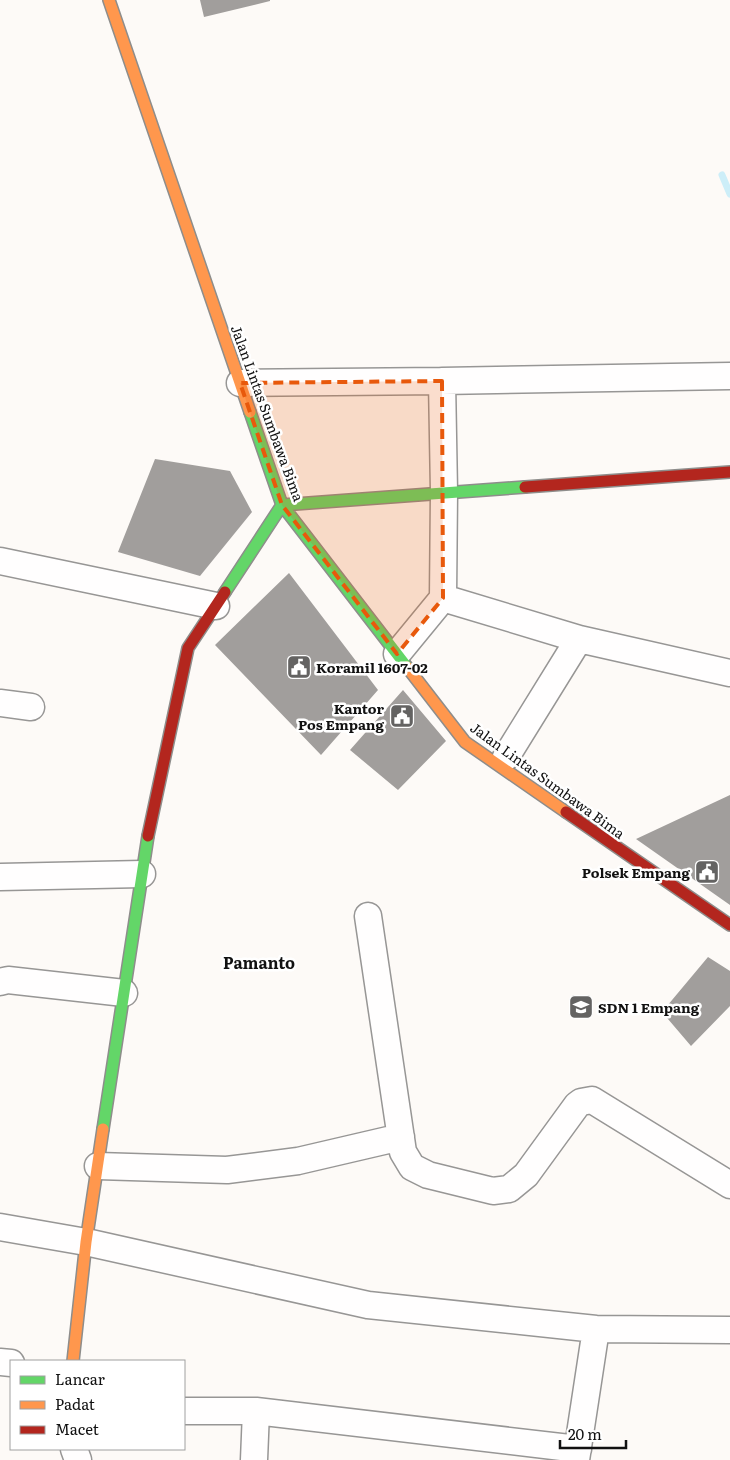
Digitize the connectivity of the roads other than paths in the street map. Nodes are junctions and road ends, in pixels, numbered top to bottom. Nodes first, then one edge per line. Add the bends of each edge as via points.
1 (109, 0) edge
2 (730, 376) edge
3 (442, 381) junction
4 (240, 383) junction
5 (730, 472) edge
6 (444, 492) junction
7 (282, 505) junction
8 (0, 561) edge
9 (442, 598) junction
10 (216, 606) junction
11 (579, 639) junction
12 (397, 654) junction
13 (730, 673) edge
14 (0, 703) edge
15 (31, 707) dead end
16 (506, 757) dead end
17 (142, 874) junction
18 (0, 877) edge
19 (368, 916) dead end
20 (730, 925) edge
21 (0, 982) edge
22 (124, 993) junction
23 (400, 1137) junction
24 (98, 1166) junction
25 (730, 1185) edge
26 (0, 1227) edge
27 (86, 1242) junction
28 (596, 1329) junction
29 (730, 1330) edge
30 (73, 1360) edge
31 (185, 1411) edge
32 (256, 1411) junction
33 (577, 1454) edge
34 (254, 1460) edge

1 - 4 main road, Jalan Lintas Sumbawa Bima
2 - 3 street
3 - 4 street
3 - 6 street
4 - 7 main road, Jalan Lintas Sumbawa Bima
5 - 6 main road
6 - 7 main road
6 - 9 street
7 - 10 main road
7 - 12 main road, Jalan Lintas Sumbawa Bima
8 - 10 street
9 - 11 street
9 - 12 street
10 - 17 main road via 188,648
11 - 13 street
11 - 16 street
12 - 20 main road, Jalan Lintas Sumbawa Bima via 465,742
14 - 15 street
17 - 18 street
17 - 22 main road
19 - 23 street
21 - 22 street via 8,980
22 - 24 main road
23 - 24 street via 298,1161 227,1170
23 - 25 street via 406,1159 420,1171 493,1190 509,1189 526,1175 577,1105 592,1100
24 - 27 main road
26 - 27 street
27 - 28 street via 368,1305
27 - 30 main road
28 - 29 street
28 - 33 street
31 - 32 street
32 - 33 street
32 - 34 street

